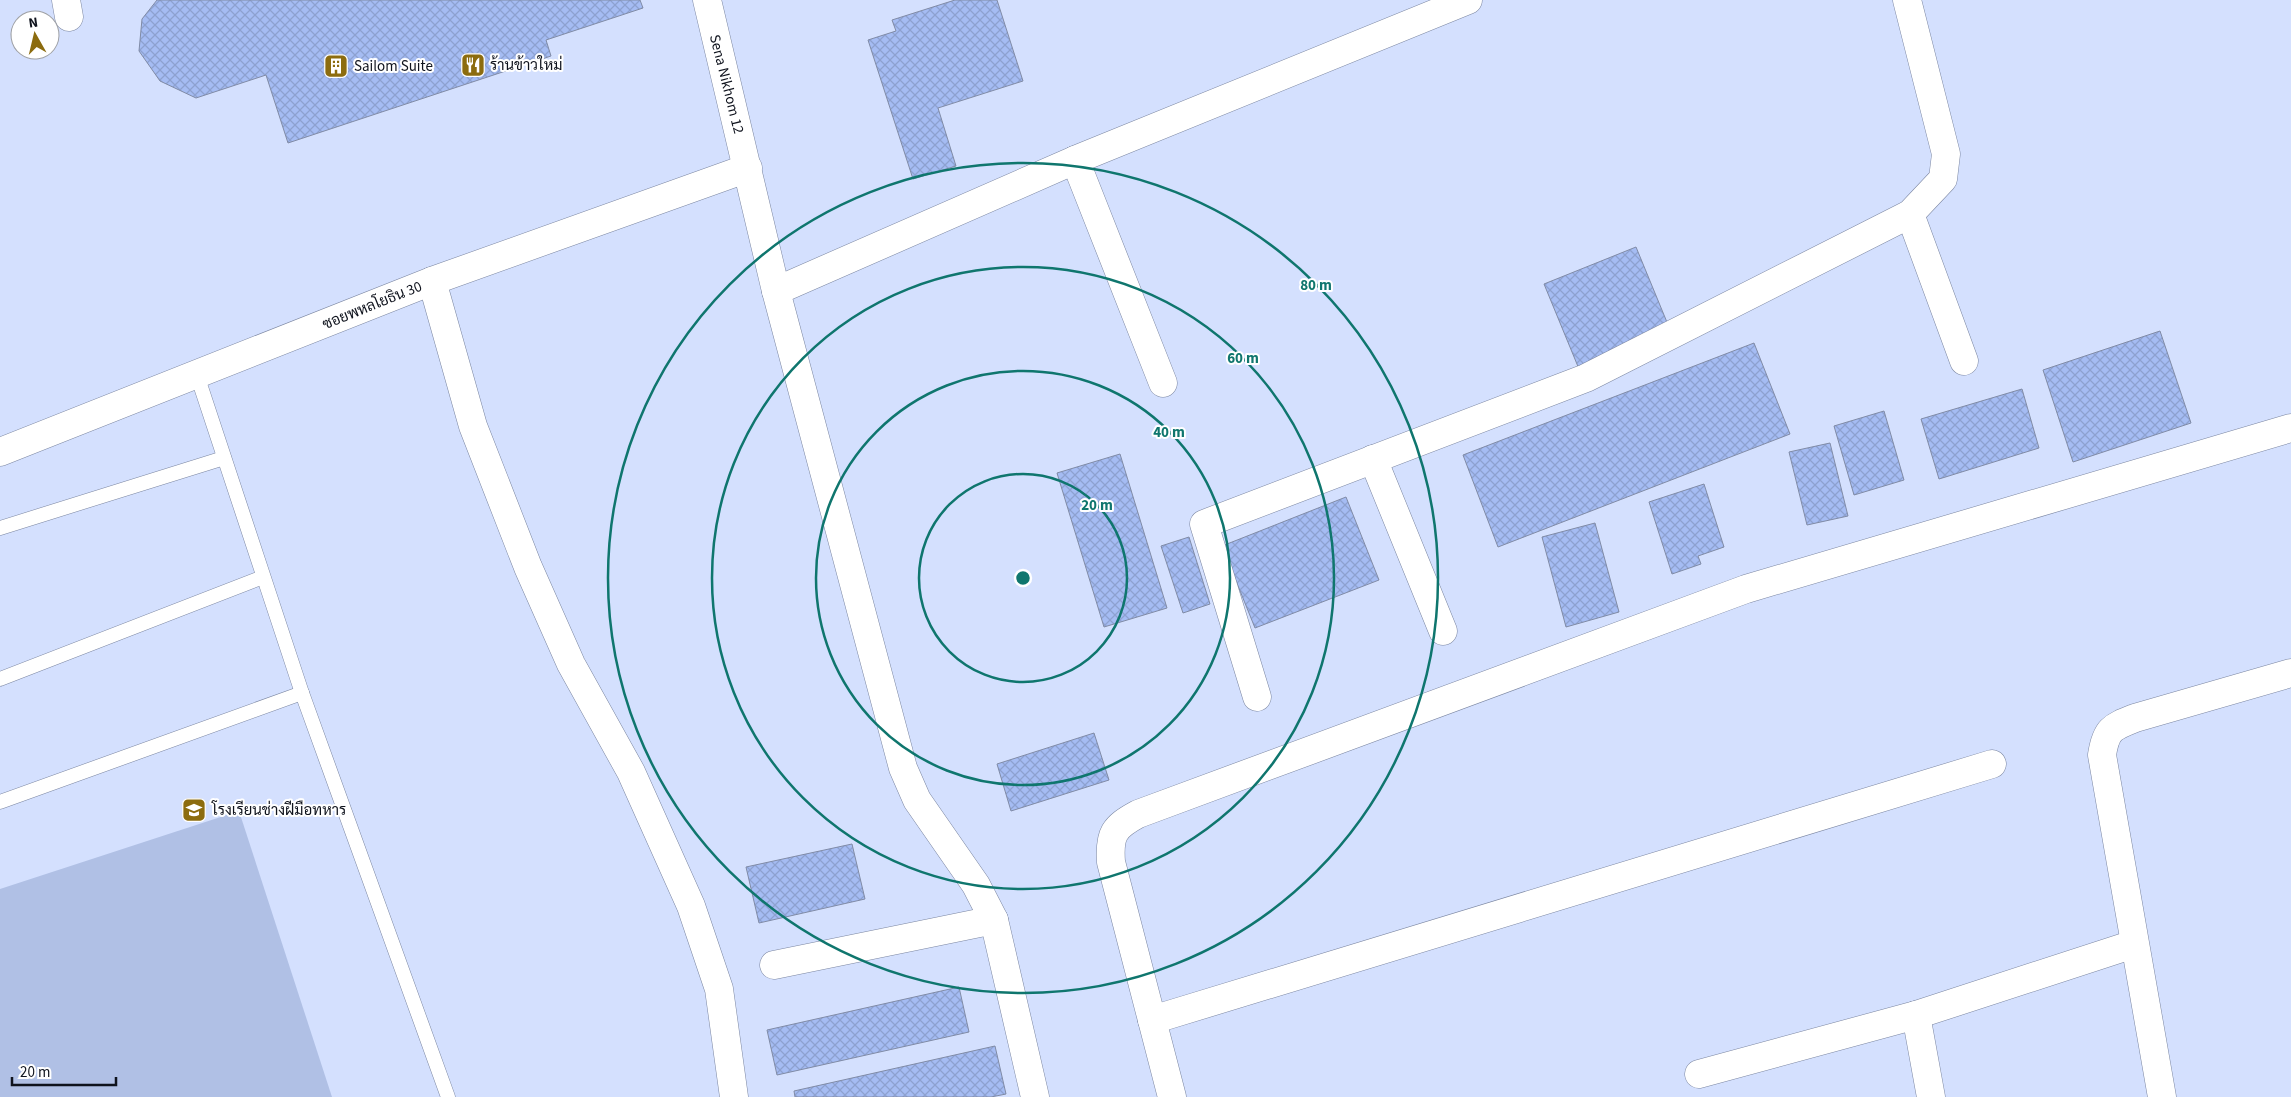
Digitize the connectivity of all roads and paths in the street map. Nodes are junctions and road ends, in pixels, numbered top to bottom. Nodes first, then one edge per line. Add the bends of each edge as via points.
1 (707, 0) edge
2 (1468, 0) edge
3 (1907, 0) edge
4 (1075, 160) junction
5 (748, 168) junction
6 (1910, 214) junction
7 (432, 280) junction
8 (776, 291) junction
9 (1964, 361) dead end
10 (197, 375) junction
11 (1163, 383) dead end
12 (2291, 428) edge
13 (0, 452) edge
14 (224, 458) junction
15 (1373, 459) junction
16 (0, 528) edge
17 (263, 577) junction
18 (1443, 631) dead end
19 (2291, 673) edge
20 (0, 679) edge
21 (302, 693) junction
22 (1257, 697) dead end
23 (1992, 764) dead end
24 (1, 800) edge
25 (994, 920) junction
26 (2134, 944) junction
27 (774, 965) dead end
28 (1916, 1015) junction
29 (1152, 1020) junction
30 (1699, 1074) dead end
31 (448, 1097) edge
32 (734, 1097) edge
33 (1035, 1097) edge
34 (1172, 1097) edge
35 (1931, 1097) edge
36 (2162, 1097) edge

1 - 5 street, Sena Nikhom 12
2 - 4 street
3 - 6 street via 1946,154 1943,180
4 - 8 street
4 - 11 street
5 - 7 street, ซอยพหลโยธิน 30
5 - 8 street, Sena Nikhom 12
6 - 9 street
6 - 15 street via 1586,378
7 - 10 street, ซอยพหลโยธิน 30
7 - 32 street via 473,426 528,566 571,664 631,772 691,906 719,989
8 - 25 street, Sena Nikhom 12 via 903,768 917,800 976,885
10 - 13 street, ซอยพหลโยธิน 30
10 - 14 lane
12 - 29 street via 1746,589 1138,814 1119,825 1110,842 1111,862
14 - 16 lane
14 - 17 lane
15 - 18 street
15 - 22 street via 1204,524
17 - 20 lane
17 - 21 lane
19 - 26 street via 2135,718 2117,725 2104,738 2102,755
21 - 24 lane
21 - 31 lane
23 - 29 street
25 - 27 street
25 - 33 street, Sena Nikhom 12
26 - 28 street
26 - 36 street
28 - 30 street
28 - 35 street
29 - 34 street

